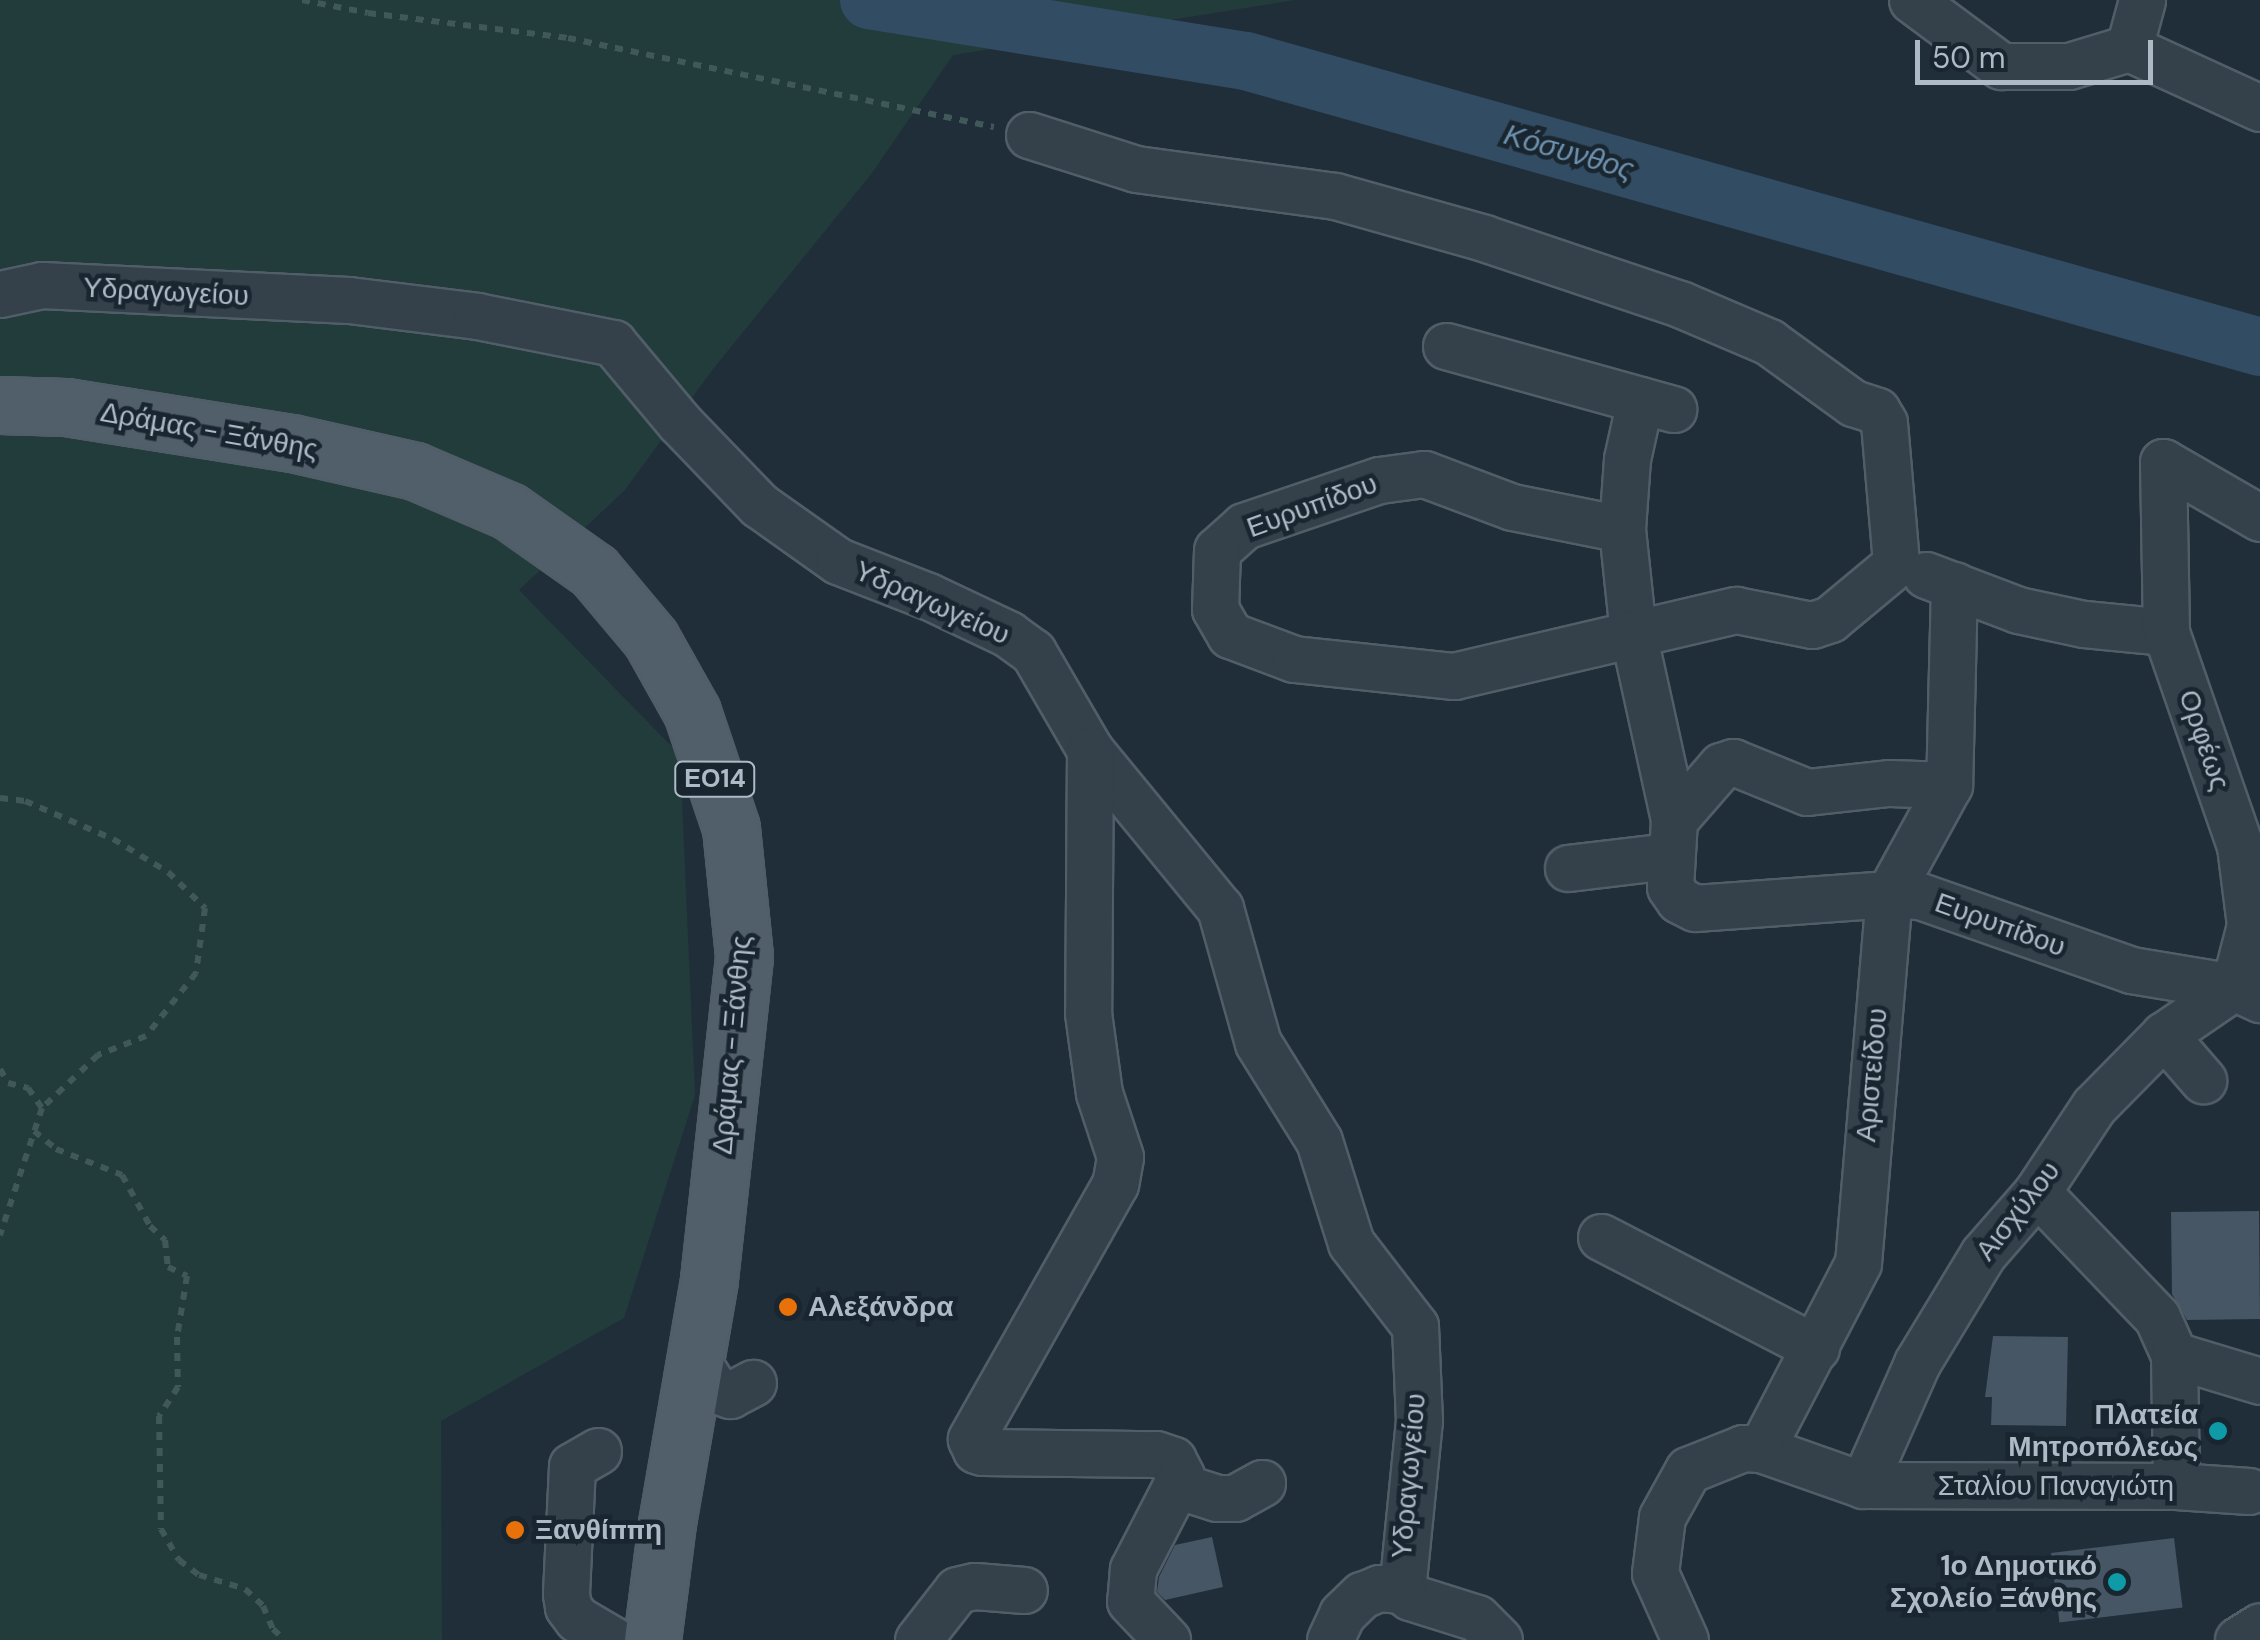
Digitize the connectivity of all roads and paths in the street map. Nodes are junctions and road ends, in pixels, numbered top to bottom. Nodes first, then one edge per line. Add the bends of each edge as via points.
1 (302, 0) edge
2 (1912, 0) edge
3 (2142, 0) edge
4 (2130, 48) junction
5 (2260, 108) edge
6 (1029, 135) joint
7 (0, 294) edge
8 (1446, 346) dead end
9 (0, 405) edge
10 (2260, 518) edge
11 (1622, 528) junction
12 (1896, 564) junction
13 (1954, 585) junction
14 (1633, 632) junction
15 (2166, 632) junction
16 (1090, 750) junction
17 (1949, 784) junction
18 (0, 798) edge
19 (1671, 838) junction
20 (1568, 868) dead end
21 (1889, 894) junction
22 (2253, 995) edge
23 (2164, 1036) junction
24 (0, 1069) edge
25 (2204, 1080) dead end
26 (42, 1108) junction
27 (34, 1131) junction
28 (2037, 1192) junction
29 (0, 1235) edge
30 (1601, 1237) dead end
31 (1816, 1348) junction
32 (2174, 1355) junction
33 (694, 1370) junction
34 (2260, 1381) edge
35 (754, 1384) dead end
36 (1761, 1449) junction
37 (598, 1452) dead end
38 (1262, 1483) dead end
39 (1863, 1484) junction
40 (1176, 1485) junction
41 (2176, 1486) junction
42 (2256, 1491) edge
43 (1024, 1590) dead end
44 (1402, 1590) junction
45 (2260, 1626) edge
46 (284, 1640) edge
47 (613, 1640) edge
48 (652, 1640) edge
49 (918, 1640) edge
50 (1167, 1640) edge
51 (1330, 1640) edge
52 (1499, 1640) edge
53 (1684, 1640) edge
54 (2238, 1640) edge

1 - 6 path via 568,38
2 - 4 street via 2001,66 2069,66
3 - 4 street
4 - 5 street
6 - 12 street via 1136,169 1335,196 1484,238 1680,304 1769,342 1853,403 1877,411 1884,423
7 - 16 street, Υδραγωγείου via 42,285 349,300 614,342 759,505 838,561 928,596 1033,652
8 - 11 street via 1656,405 1627,460
9 - 33 main road, Δράμας - Ξάνθης / ΕΟ14 via 66,406 292,443 415,471 510,511 594,572 651,640 692,712 731,828 744,958 710,1280
10 - 15 street, Ορφέως via 2163,462
11 - 14 street, Ευρυπίδου
11 - 14 street, Ευρυπίδου via 1512,507 1424,474 1379,480 1244,526 1217,550 1216,609 1230,635 1294,658 1454,676
12 - 13 street
12 - 14 street via 1830,619 1812,624 1736,610
13 - 15 street via 2018,610
13 - 17 street, Αριστείδου
14 - 19 street, Ευρυπίδου
15 - 22 street, Ορφέως via 2240,846
16 - 40 street via 1088,1013 1099,1093 1120,1157 1114,1184 971,1439 982,1452 1156,1454 1173,1460 1181,1476
16 - 44 street, Υδραγωγείου via 1220,908 1258,1043 1319,1141 1351,1243 1415,1326 1419,1420
17 - 19 street via 1889,782 1807,792 1733,762 1721,766
17 - 21 street, Αριστείδου
18 - 26 path via 25,800 113,840 168,872 205,908 196,973 146,1036 98,1054
19 - 20 street
19 - 21 street, Ευρυπίδου via 1674,895 1695,908
21 - 22 street, Ευρυπίδου via 1920,896 2131,970
21 - 31 street, Αριστείδου via 1858,1263
22 - 23 street, Αισχύλου
23 - 25 street
23 - 28 street, Αισχύλου via 2094,1106
24 - 26 path via 8,1084 28,1088
26 - 27 path
27 - 29 path
27 - 46 path via 56,1149 122,1175 165,1240 168,1267 187,1276 176,1338 178,1386 159,1416 161,1529 179,1560 199,1576 245,1589
28 - 32 street via 2157,1317
28 - 39 street, Αισχύλου via 1954,1297
30 - 31 street
31 - 36 street, Αριστείδου
32 - 34 street
32 - 41 street
33 - 35 street via 730,1395
33 - 48 main road, Δράμας - Ξάνθης / ΕΟ14
36 - 39 street
36 - 53 street via 1743,1448 1688,1470 1662,1517 1656,1574
37 - 47 street via 572,1466 566,1594 578,1620
38 - 40 street via 1235,1498
39 - 41 street, Σταλίου Παναγιώτη
40 - 50 street via 1134,1568 1130,1601
41 - 42 street, Σταλίου Παναγιώτη
43 - 49 street via 957,1590
44 - 51 street via 1362,1595 1342,1614
44 - 52 street, Υδραγωγείου via 1477,1618
45 - 54 street

